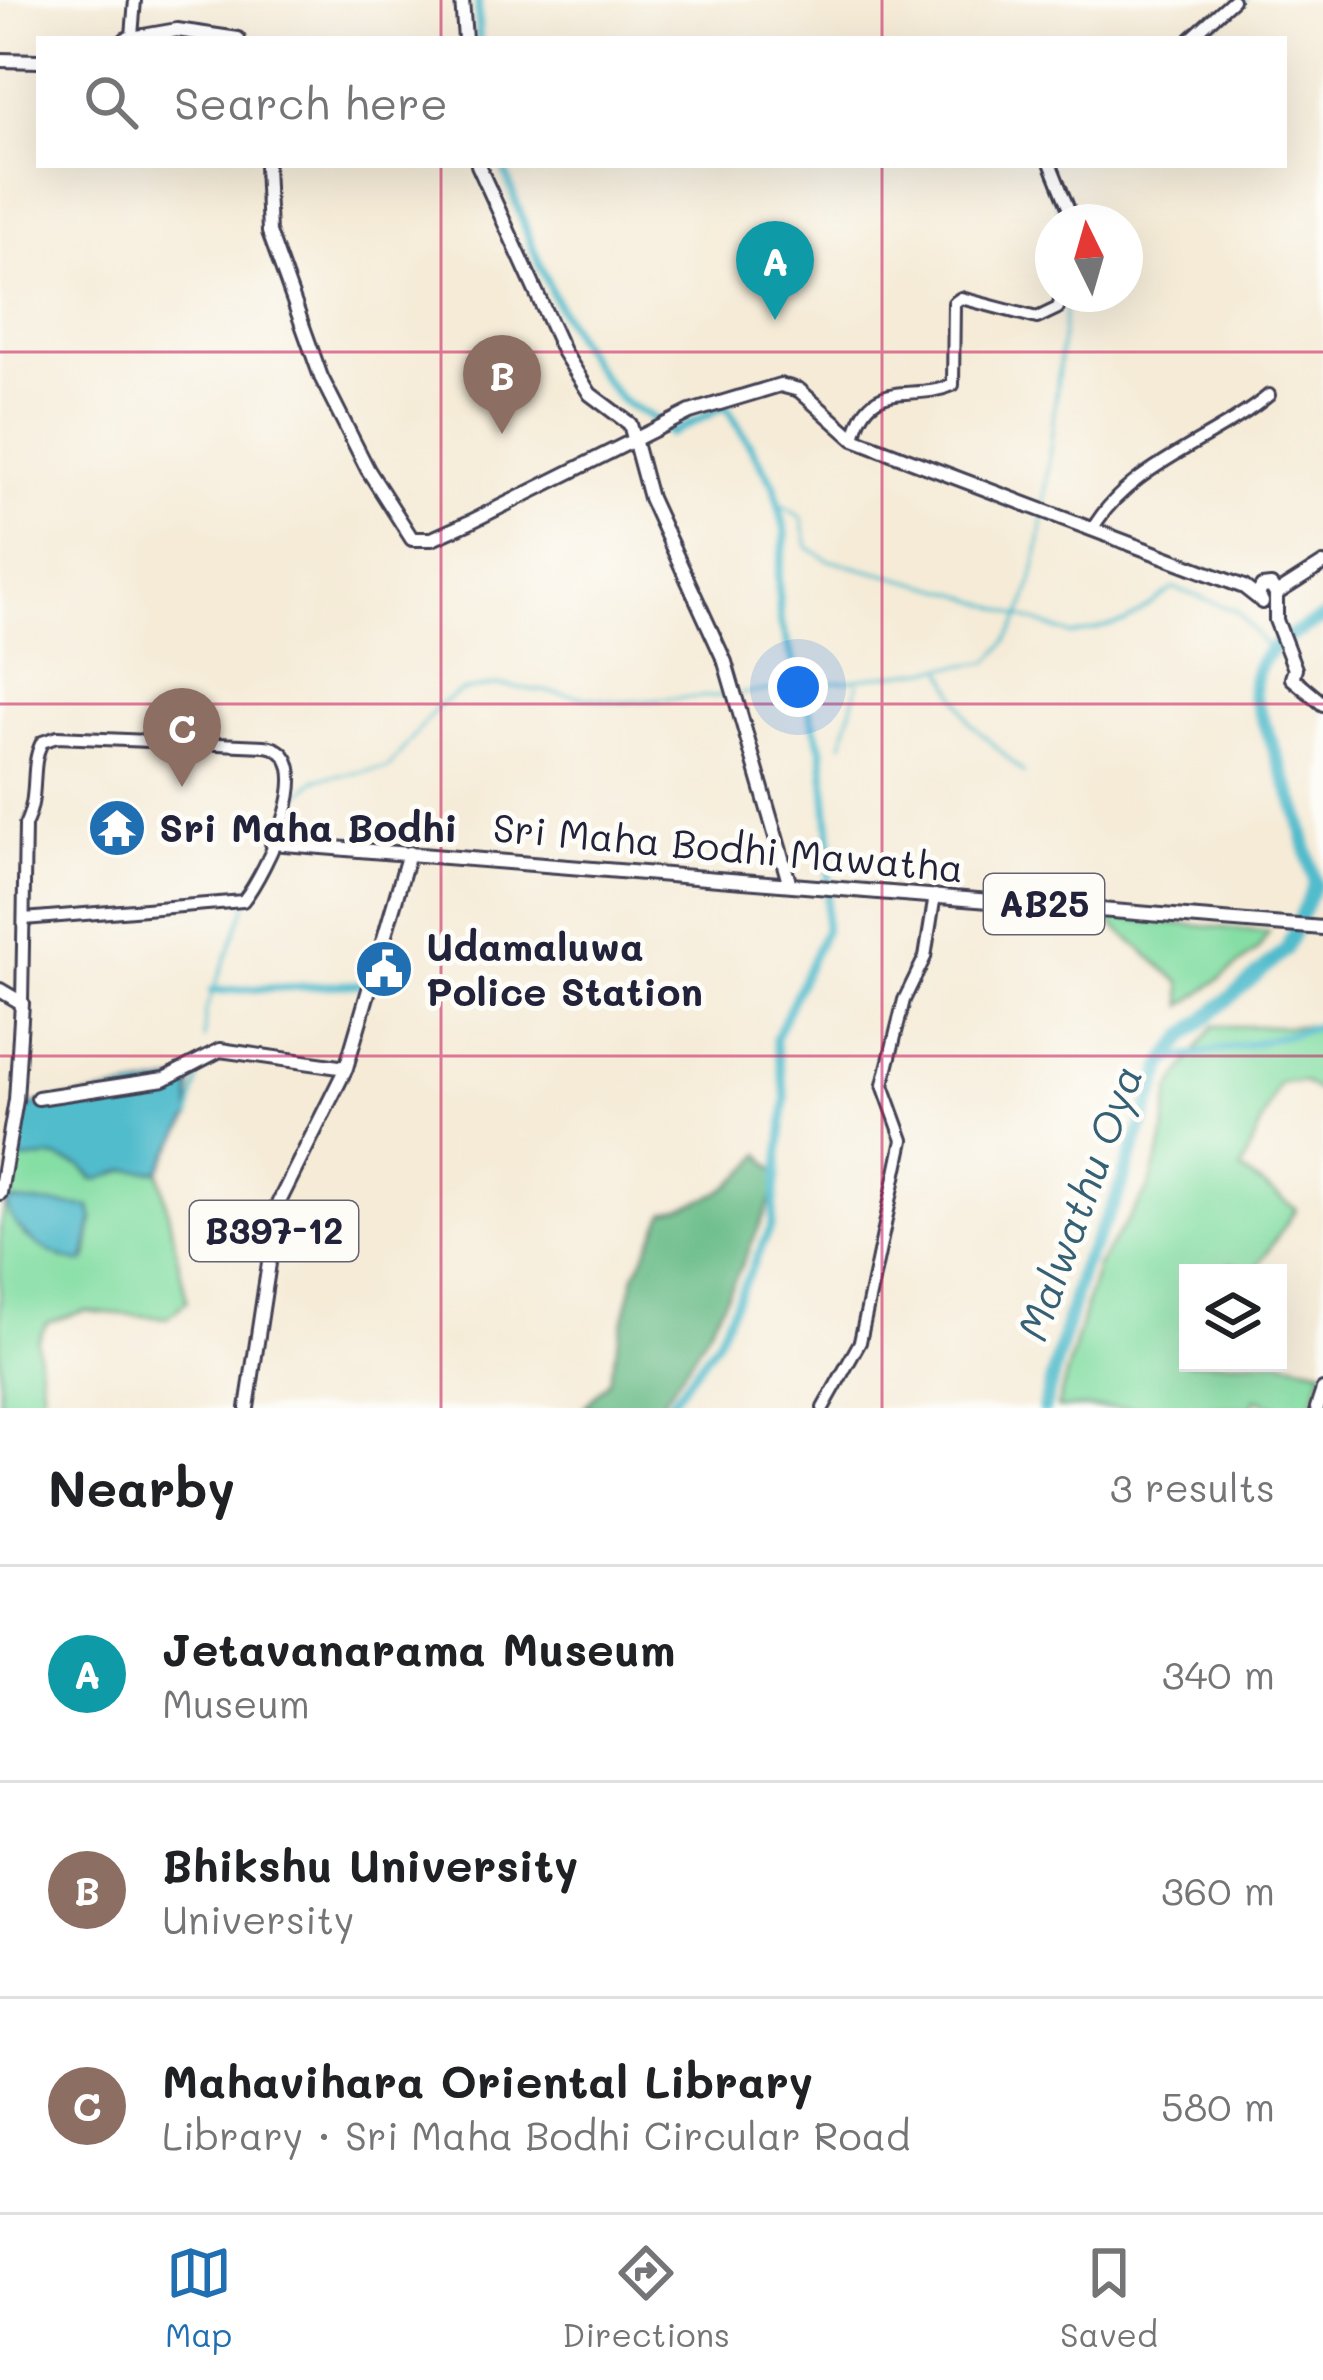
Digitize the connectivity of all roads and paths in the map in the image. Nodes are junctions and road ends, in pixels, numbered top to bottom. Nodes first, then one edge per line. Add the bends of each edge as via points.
1 (135, 0) edge
2 (462, 0) edge
3 (1233, 0) edge
4 (129, 36) edge
5 (145, 36) edge
6 (223, 36) edge
7 (465, 36) edge
8 (1193, 36) edge
9 (0, 60) edge
10 (36, 61) edge
11 (266, 168) edge
12 (479, 168) edge
13 (1052, 168) edge
14 (1067, 204) edge
15 (1050, 312) edge
16 (1269, 395) dead end
17 (639, 437) junction
18 (854, 440) junction
19 (1091, 530) junction
20 (1323, 564) edge
21 (1268, 595) junction
22 (1323, 704) edge
23 (272, 843) junction
24 (409, 853) junction
25 (789, 882) junction
26 (935, 896) junction
27 (24, 914) junction
28 (1323, 928) edge
29 (0, 990) edge
30 (22, 1003) junction
31 (346, 1068) junction
32 (38, 1098) dead end
33 (0, 1193) edge
34 (247, 1408) edge
35 (823, 1408) edge

1 - 4 street
2 - 7 main road
3 - 8 street
5 - 6 main road via 192,30
9 - 10 main road
11 - 17 main road via 271,241 321,377 408,537 432,539
12 - 17 main road via 563,351 590,394
13 - 14 street
15 - 18 street via 1037,318 961,298 954,303 953,386 872,402
16 - 19 street via 1109,502
17 - 18 main road via 735,395 780,385 799,390
17 - 25 main road via 650,498 732,686
18 - 19 main road
19 - 21 main road
20 - 21 main road
21 - 22 main road via 1296,683
23 - 24 main road, Sri Maha Bodhi Mawatha / AB25
23 - 27 street via 237,904
23 - 27 street via 295,776 277,747 50,737 37,750 37,799 25,825
24 - 25 main road, Sri Maha Bodhi Mawatha / AB25
24 - 31 main road, B397-12
25 - 26 main road, Sri Maha Bodhi Mawatha / AB25
26 - 28 main road, Sri Maha Bodhi Mawatha / AB25
26 - 35 street via 925,957 904,1000 883,1085 903,1140 860,1342
27 - 30 street
29 - 30 main road
30 - 33 main road
31 - 32 main road via 231,1051 204,1054 164,1079
31 - 34 main road, B397-12 via 278,1204

